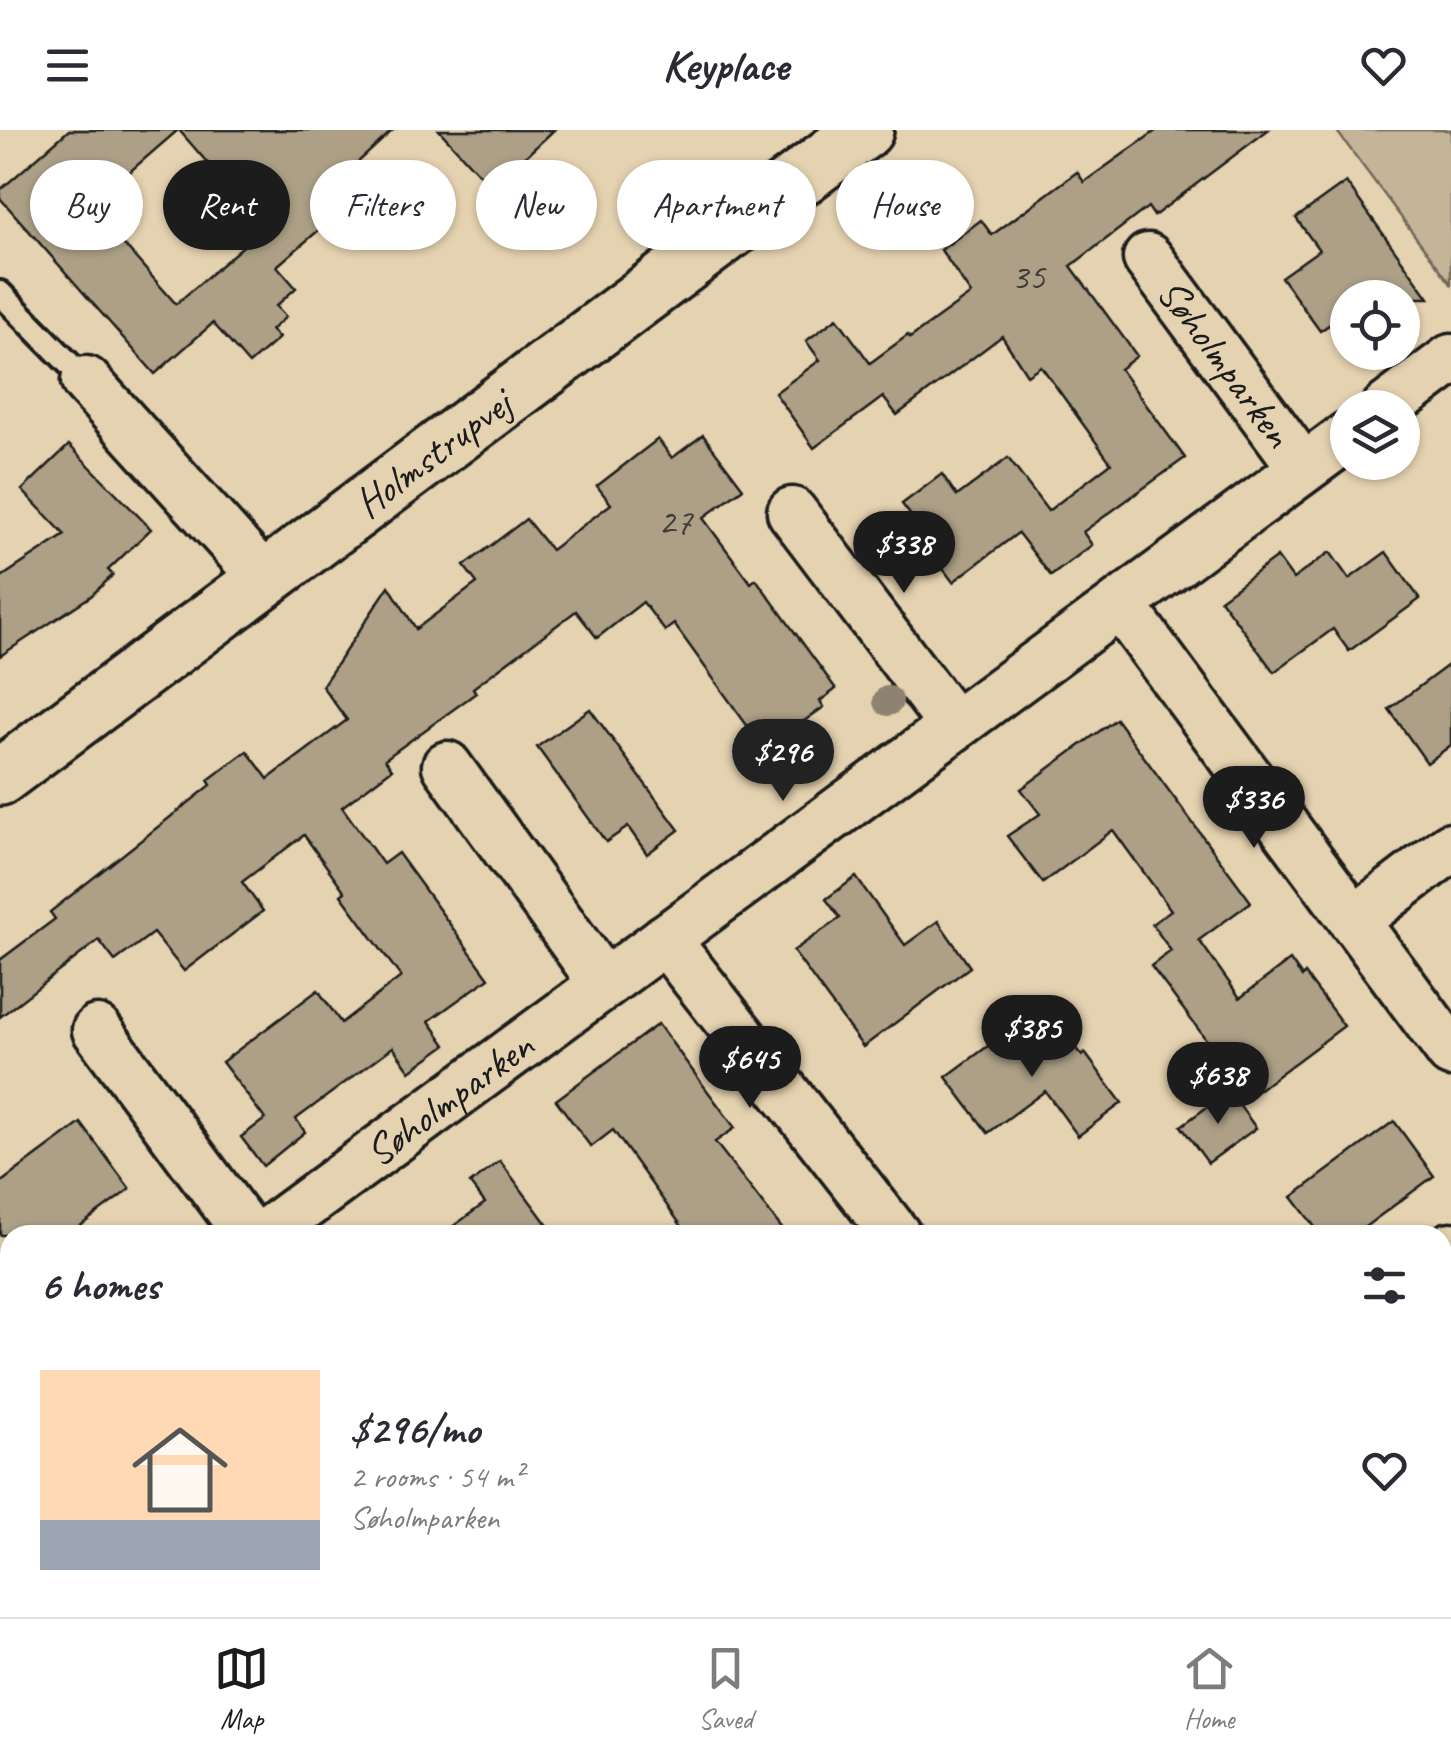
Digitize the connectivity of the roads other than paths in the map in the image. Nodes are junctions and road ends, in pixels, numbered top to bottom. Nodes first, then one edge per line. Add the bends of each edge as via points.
1 (865, 130) edge
2 (1148, 258) dead end
3 (0, 293) edge
4 (1451, 359) edge
5 (86, 380) joint
6 (1410, 390) edge
7 (1330, 449) edge
8 (1303, 468) junction
9 (792, 512) dead end
10 (265, 578) junction
11 (1120, 604) junction
12 (954, 726) junction
13 (448, 766) dead end
14 (0, 777) edge
15 (1451, 846) edge
16 (1354, 920) junction
17 (665, 939) junction
18 (604, 984) junction
19 (98, 1030) dead end
20 (1451, 1052) edge
21 (242, 1225) edge
22 (294, 1225) edge
23 (888, 1225) edge

1 - 10 street, Holmstrupvej
2 - 8 street, Søholmparken
3 - 5 lane
4 - 6 street
5 - 10 street
7 - 8 street, Søholmparken
8 - 11 street, Søholmparken
9 - 12 street
10 - 14 street, Holmstrupvej
11 - 12 street, Søholmparken
11 - 16 street
12 - 17 street, Søholmparken
13 - 18 street
15 - 16 street
16 - 20 street
17 - 18 street, Søholmparken
17 - 23 street
18 - 22 street, Søholmparken
19 - 21 street

